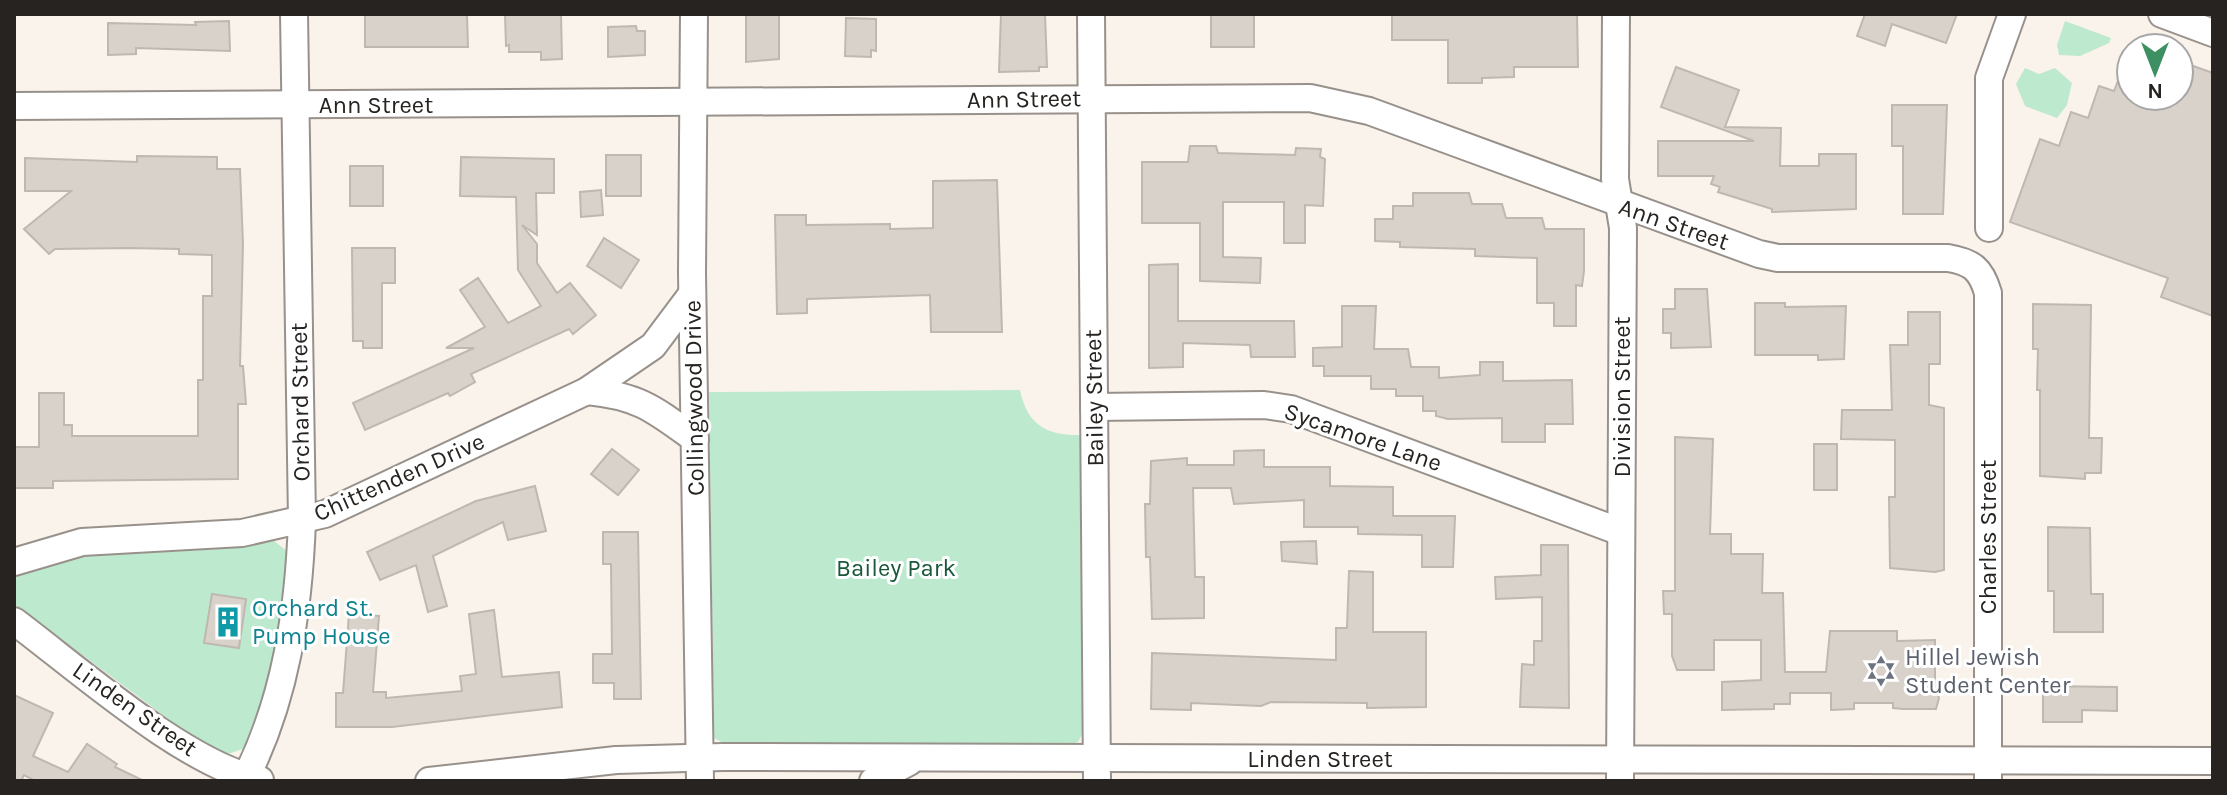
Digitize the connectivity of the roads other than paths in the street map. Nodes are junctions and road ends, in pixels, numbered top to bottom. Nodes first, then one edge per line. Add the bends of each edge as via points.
1 (294, 14) edge
2 (694, 14) edge
3 (1091, 14) edge
4 (1616, 14) edge
5 (2012, 14) edge
6 (2162, 14) edge
7 (2213, 33) edge
8 (1091, 98) junction
9 (694, 101) junction
10 (295, 105) junction
11 (14, 106) edge
12 (1620, 205) junction
13 (1989, 228) dead end
14 (1988, 293) joint
15 (692, 294) junction
16 (587, 391) junction
17 (1094, 407) junction
18 (695, 439) junction
19 (302, 520) junction
20 (1621, 532) junction
21 (14, 562) edge
22 (14, 621) edge
23 (912, 760) junction
24 (2213, 761) edge
25 (699, 769) edge
26 (1097, 770) edge
27 (1620, 770) edge
28 (1988, 772) edge
29 (252, 780) edge
30 (429, 781) edge
31 (873, 781) edge

1 - 10 street, Orchard Street
2 - 9 street, Collingwood Drive
3 - 8 street, Bailey Street
4 - 12 street, Division Street via 1615,179
5 - 13 street via 1989,78
6 - 7 street
8 - 9 street, Ann Street
8 - 12 street, Ann Street via 1331,100
8 - 17 street, Bailey Street
9 - 10 street, Ann Street
9 - 15 street, Collingwood Drive
10 - 11 street, Ann Street
10 - 19 street, Orchard Street
12 - 14 street, Ann Street via 1778,258 1968,262 1982,274
12 - 20 street, Division Street
14 - 28 street, Charles Street
15 - 16 street, Chittenden Drive via 653,346
15 - 18 street, Collingwood Drive
16 - 18 street via 645,402
16 - 19 street, Chittenden Drive via 325,514
17 - 20 street, Sycamore Lane via 1291,409
17 - 26 street, Bailey Street
18 - 25 street, Collingwood Drive
19 - 21 street, Chittenden Drive via 242,533 82,542
19 - 29 street, Orchard Street via 289,656
20 - 27 street, Division Street
22 - 29 street, Linden Street via 178,743
23 - 25 street, Linden Street
23 - 26 street, Linden Street
23 - 31 street
24 - 28 street, Linden Street
25 - 30 street, Linden Street via 616,760
26 - 27 street, Linden Street
27 - 28 street, Linden Street

